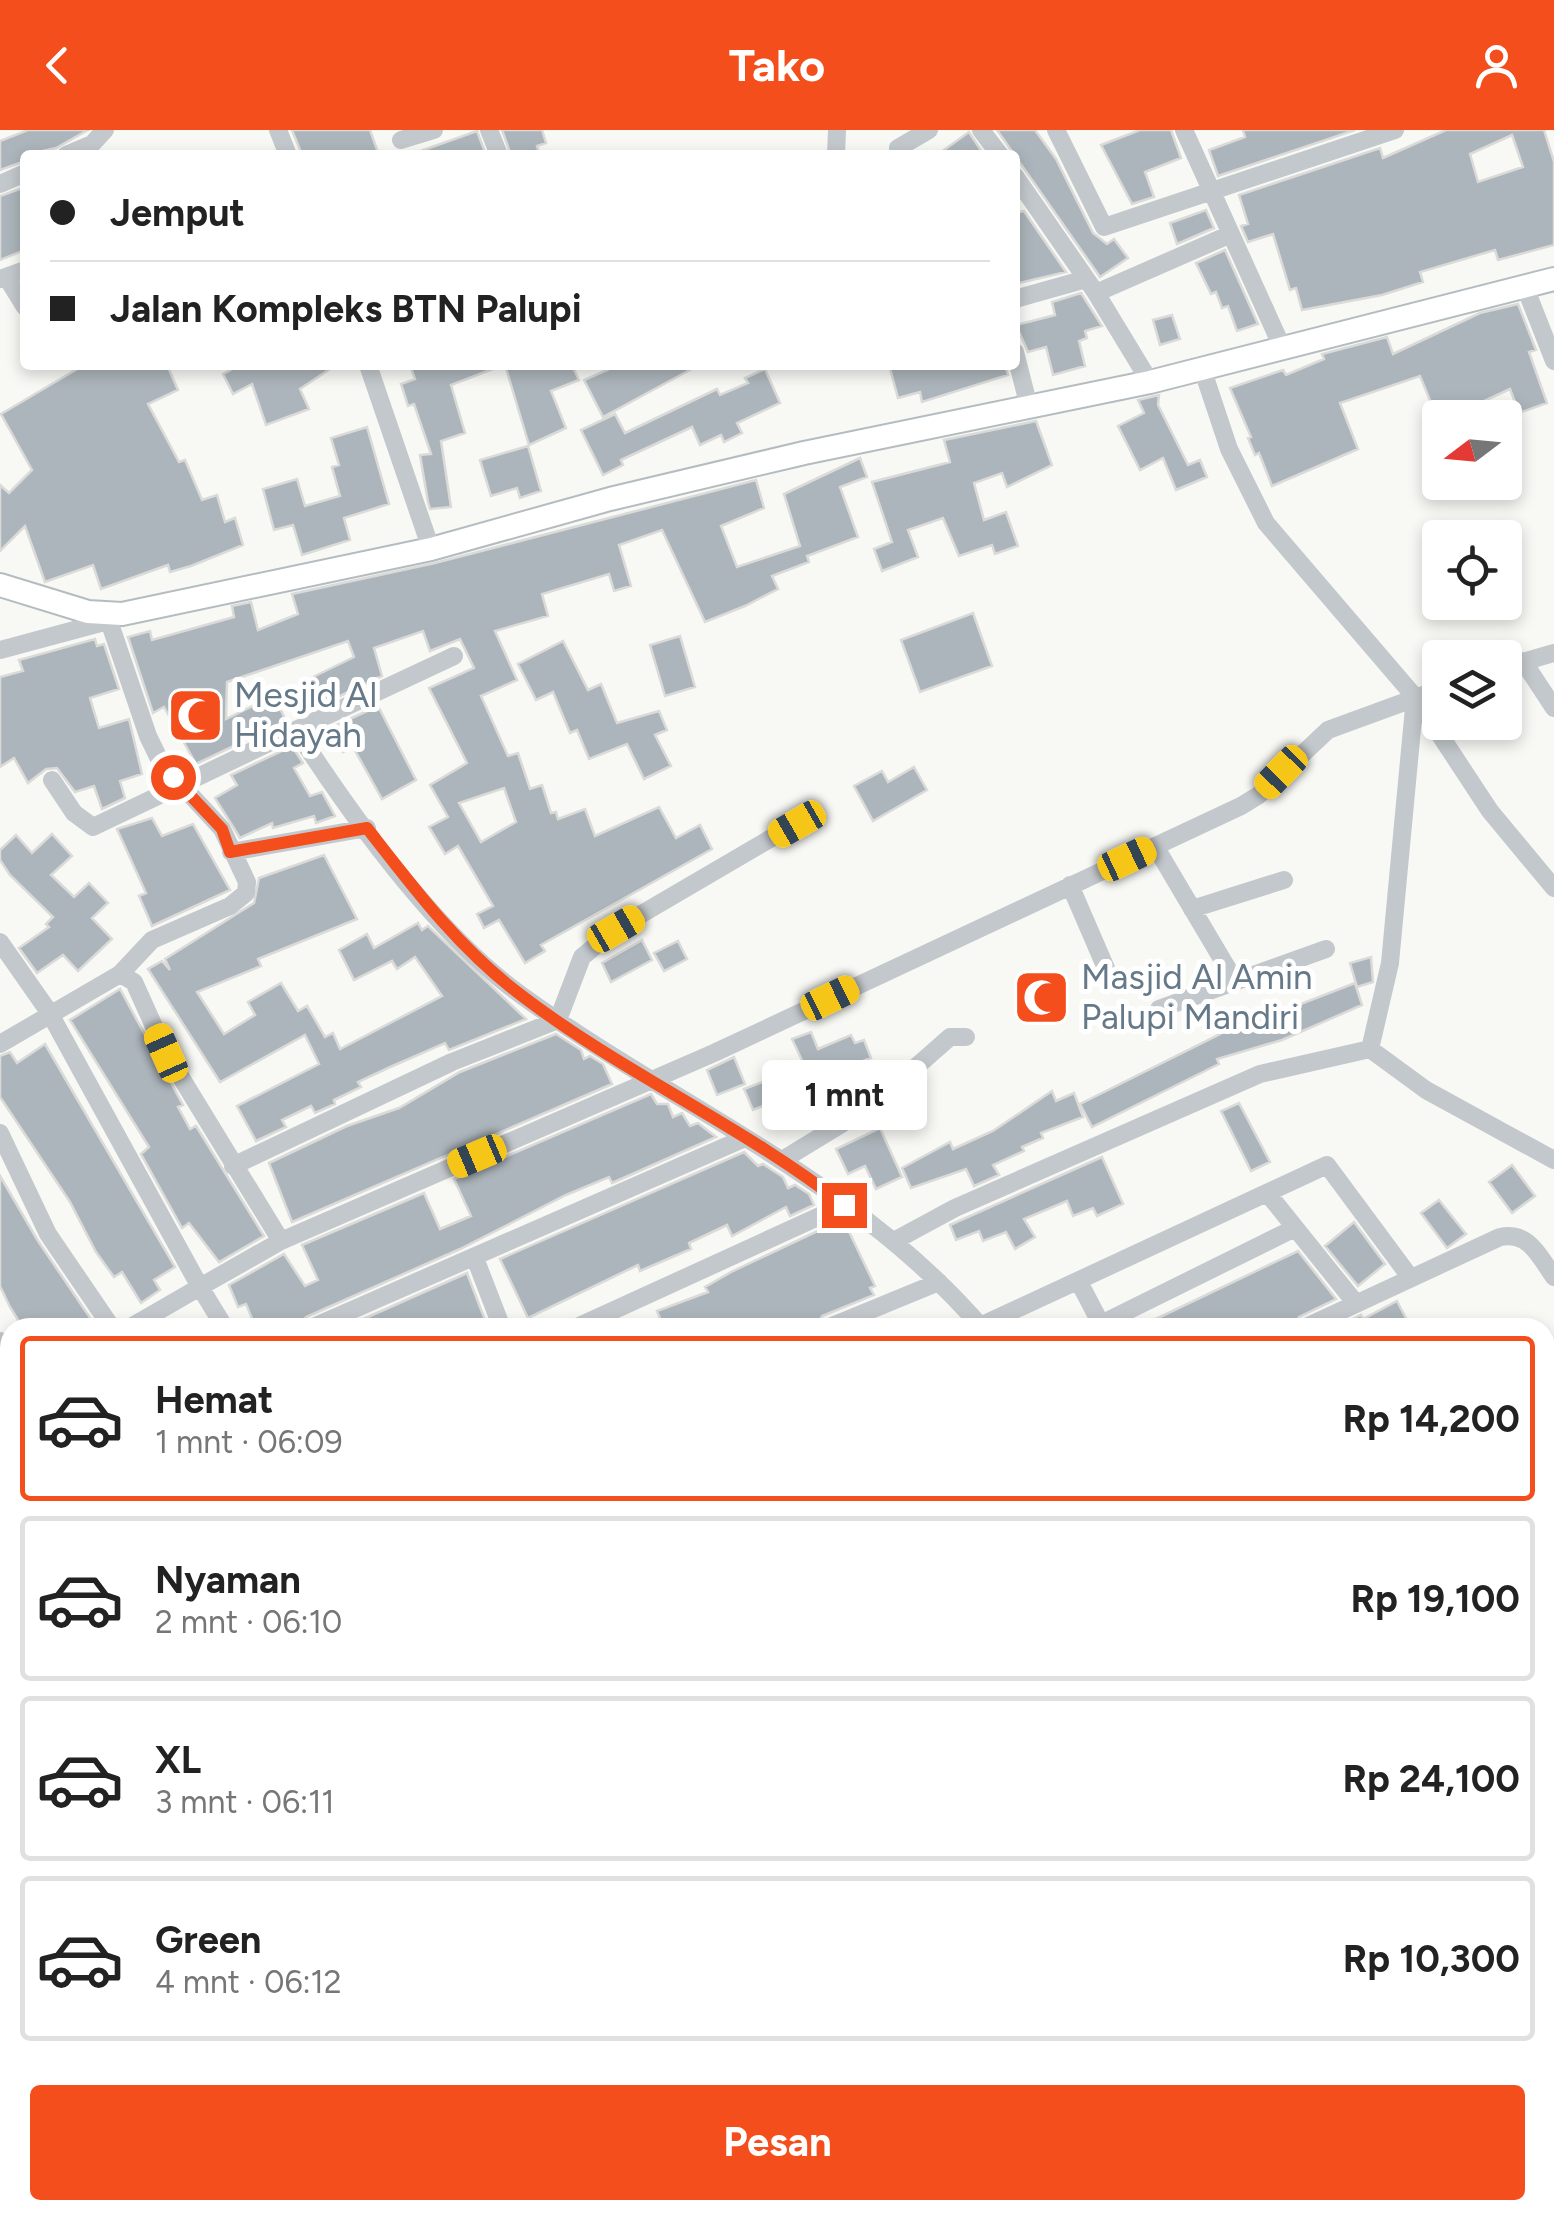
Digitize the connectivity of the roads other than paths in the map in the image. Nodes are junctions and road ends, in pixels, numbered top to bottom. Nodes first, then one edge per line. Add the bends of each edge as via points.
1 (104, 130) edge
2 (434, 130) edge
3 (929, 130) edge
4 (981, 130) edge
5 (1056, 130) edge
6 (1184, 130) edge
7 (1389, 131) edge
8 (402, 142) edge
9 (898, 148) dead end
10 (78, 150) edge
11 (996, 150) edge
12 (1211, 192) junction
13 (1022, 198) edge
14 (1232, 234) junction
15 (1554, 279) edge
16 (1091, 286) junction
17 (1525, 287) junction
18 (1020, 299) edge
19 (1282, 347) junction
20 (1554, 361) edge
21 (1202, 368) junction
22 (370, 370) edge
23 (1020, 370) edge
24 (1150, 382) junction
25 (1029, 406) junction
26 (432, 549) junction
27 (0, 586) edge
28 (107, 618) junction
29 (0, 650) edge
30 (1554, 652) edge
31 (454, 656) dead end
32 (1522, 662) edge
33 (1522, 673) edge
34 (1422, 695) edge
35 (1415, 697) junction
36 (1554, 708) edge
37 (296, 730) junction
38 (52, 780) dead end
39 (181, 783) junction
40 (797, 824) dead end
41 (367, 828) junction
42 (1155, 846) junction
43 (230, 852) junction
44 (1284, 880) dead end
45 (1070, 885) junction
46 (1554, 888) edge
47 (1192, 909) junction
48 (0, 942) edge
49 (1326, 949) dead end
50 (120, 974) junction
51 (1108, 974) dead end
52 (1234, 981) junction
53 (1159, 1009) dead end
54 (49, 1012) junction
55 (558, 1020) junction
56 (966, 1037) dead end
57 (0, 1044) edge
58 (1370, 1050) junction
59 (650, 1082) junction
60 (0, 1133) edge
61 (745, 1138) junction
62 (784, 1159) junction
63 (1554, 1160) edge
64 (233, 1166) junction
65 (1268, 1194) junction
66 (844, 1205) junction
67 (1295, 1228) junction
68 (281, 1241) junction
69 (894, 1241) junction
70 (475, 1258) junction
71 (1410, 1277) junction
72 (1554, 1277) edge
73 (939, 1282) junction
74 (1080, 1282) junction
75 (200, 1287) junction
76 (1354, 1301) junction
77 (105, 1318) edge
78 (146, 1318) edge
79 (219, 1318) edge
80 (335, 1318) edge
81 (498, 1318) edge
82 (597, 1318) edge
83 (851, 1318) edge
84 (972, 1318) edge
85 (997, 1318) edge
86 (1098, 1318) edge
87 (1118, 1318) edge
88 (1323, 1318) edge

1 - 10 street
2 - 8 street
3 - 9 street
4 - 11 street
5 - 12 street via 1104,228
6 - 12 street
7 - 12 street
12 - 14 street
13 - 16 street
14 - 16 street
14 - 19 street
15 - 17 main road
16 - 18 street
16 - 24 street
17 - 19 main road
17 - 20 street
19 - 21 main road
21 - 24 main road
21 - 35 street via 1235,464 1266,523
22 - 26 street
23 - 25 street
24 - 25 main road
25 - 26 main road via 765,462
26 - 28 main road
27 - 28 main road
28 - 29 street
28 - 39 street via 148,736
30 - 32 street
31 - 37 street
33 - 36 street
34 - 35 street
35 - 42 street via 1328,730 1259,795
35 - 46 street via 1490,810
35 - 58 street via 1390,963
37 - 39 street
37 - 41 street
38 - 39 street via 92,828
39 - 43 street via 222,829
40 - 55 street via 616,929 582,957
41 - 43 street
41 - 55 street via 471,952
42 - 45 street
42 - 47 street
43 - 50 street via 248,882 242,899 152,940
44 - 47 street
45 - 51 street
45 - 59 street
47 - 52 street
48 - 54 street
49 - 52 street
50 - 54 street
50 - 64 street via 134,982 166,1053
52 - 53 street
54 - 57 street
54 - 75 street
55 - 59 street
55 - 64 street via 452,1062
56 - 62 street via 950,1037 911,1071 905,1100 875,1114 861,1112
58 - 63 street via 1426,1090
58 - 69 street via 1260,1074 954,1208
59 - 61 street
59 - 68 street
60 - 77 street via 48,1234
61 - 62 street
61 - 70 street
62 - 66 street
64 - 68 street
65 - 67 street
65 - 71 street via 1327,1165
65 - 74 street
66 - 69 street
66 - 82 street
67 - 76 street
67 - 87 street
68 - 75 street
69 - 73 street
70 - 80 street
70 - 81 street
71 - 72 street via 1510,1234 1530,1242
71 - 76 street
73 - 83 street
73 - 84 street
74 - 85 street
74 - 86 street
75 - 78 street
75 - 79 street
76 - 88 street

